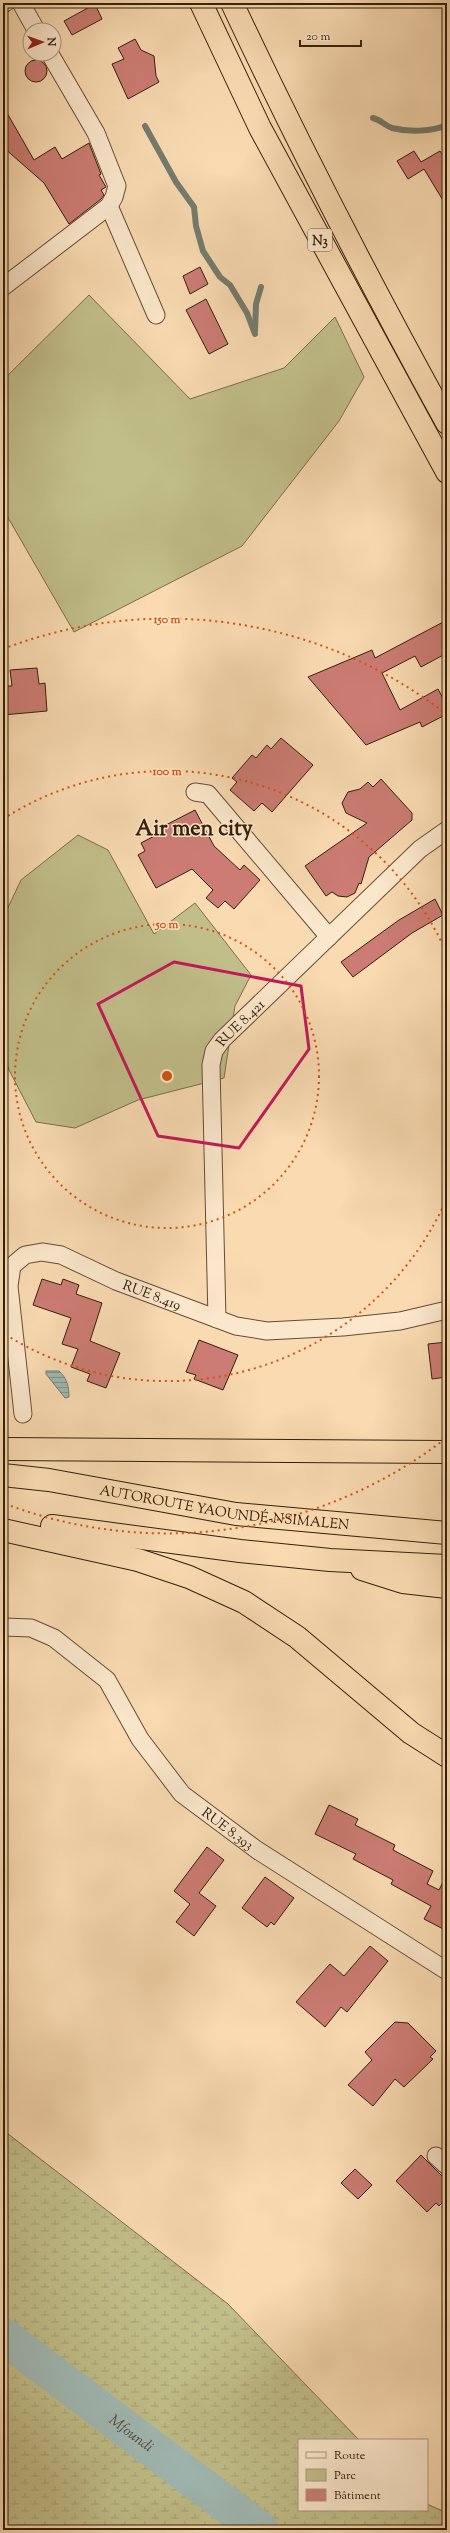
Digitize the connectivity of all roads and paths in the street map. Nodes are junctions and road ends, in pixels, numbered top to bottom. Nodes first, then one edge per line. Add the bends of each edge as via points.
1 (21, 3) edge
2 (201, 3) edge
3 (232, 3) edge
4 (32, 22) edge
5 (55, 62) edge
6 (109, 206) junction
7 (3, 286) edge
8 (156, 315) dead end
9 (447, 424) edge
10 (447, 472) edge
11 (195, 792) dead end
12 (447, 830) edge
13 (329, 937) junction
14 (447, 1310) edge
15 (217, 1319) junction
16 (23, 1414) dead end
17 (3, 1448) edge
18 (447, 1452) edge
19 (3, 1475) edge
20 (3, 1519) edge
21 (3, 1530) edge
22 (447, 1533) edge
23 (330, 1560) junction
24 (447, 1566) edge
25 (447, 1587) edge
26 (3, 1627) edge
27 (447, 1756) edge
28 (447, 1971) edge

1 - 4 street
2 - 10 highway, N3 via 260,128
3 - 9 highway, N3 via 291,129
5 - 6 street via 96,133 117,186
6 - 7 street
6 - 8 street
11 - 13 street via 208,794
12 - 13 street, RUE 8.421 via 420,849
13 - 15 street, RUE 8.421 via 222,1040 214,1051 211,1065
14 - 15 street, RUE 8.419 via 393,1321 343,1327 266,1331 236,1326
15 - 16 street, RUE 8.419 via 116,1281 61,1255 42,1252 24,1255 12,1266 9,1286
17 - 18 highway
19 - 22 highway, AUTOROUTE YAOUNDÉ-NSIMALEN via 49,1480 236,1514
20 - 23 highway via 240,1551
21 - 27 highway via 138,1560 189,1577 244,1602 298,1637 411,1733
23 - 24 highway
23 - 25 highway via 403,1582
26 - 28 street, RUE 8.393 via 31,1628 54,1638 107,1680 140,1739 182,1794 257,1850

